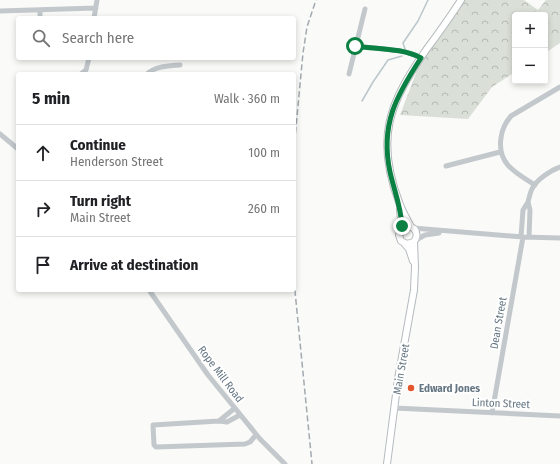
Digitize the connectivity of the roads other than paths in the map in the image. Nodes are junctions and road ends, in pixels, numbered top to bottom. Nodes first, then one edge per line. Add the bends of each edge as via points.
1 (97, 0) edge
2 (461, 0) edge
3 (96, 8) junction
4 (365, 9) dead end
5 (40, 10) junction
6 (0, 11) edge
7 (40, 16) edge
8 (94, 16) edge
9 (355, 46) junction
10 (421, 58) junction
11 (88, 60) edge
12 (180, 65) dead end
13 (84, 72) edge
14 (149, 72) edge
15 (349, 74) dead end
16 (560, 86) edge
17 (0, 134) edge
18 (16, 147) edge
19 (500, 152) junction
20 (446, 166) dead end
21 (560, 167) edge
22 (535, 185) junction
23 (399, 202) junction
24 (412, 227) junction
25 (401, 230) junction
26 (454, 232) junction
27 (524, 237) junction
28 (560, 238) edge
29 (415, 241) junction
30 (402, 242) junction
31 (415, 272) junction
32 (149, 292) edge
33 (235, 408) junction
34 (394, 408) junction
35 (492, 413) junction
36 (240, 415) junction
37 (560, 416) edge
38 (219, 422) junction
39 (256, 435) junction
40 (285, 464) edge
41 (387, 464) edge

1 - 3 street
2 - 10 main road, Main Street
3 - 5 street
3 - 8 street
4 - 9 street
5 - 6 street
5 - 7 street
9 - 10 street via 415,54
9 - 15 street
10 - 23 main road, Main Street via 399,93 388,127 389,165
11 - 13 street
12 - 14 street via 164,66
16 - 19 street via 506,121 502,130
17 - 18 street
19 - 20 street
19 - 22 street via 514,172
21 - 22 street via 552,169
22 - 27 street, Dean Street via 528,202 530,210
23 - 24 main road, Main Street
23 - 25 main road, Main Street
24 - 25 main road
24 - 26 street
24 - 29 main road, Main Street via 417,234
25 - 30 main road, Main Street via 399,237
26 - 27 street
26 - 29 street via 425,235
27 - 28 street
27 - 35 street, Dean Street
29 - 30 main road via 408,244
29 - 31 main road, Main Street
30 - 31 main road, Main Street via 408,249
31 - 34 main road, Main Street
32 - 33 street, Rope Mill Road via 208,375
33 - 36 street, Rope Mill Road
33 - 38 street
34 - 35 street, Linton Street
34 - 41 main road, Main Street
35 - 37 street, Linton Street
36 - 38 street via 227,422
36 - 39 street, Rope Mill Road
38 - 39 street via 153,425 154,445 156,447 245,444
39 - 40 street, Rope Mill Road

